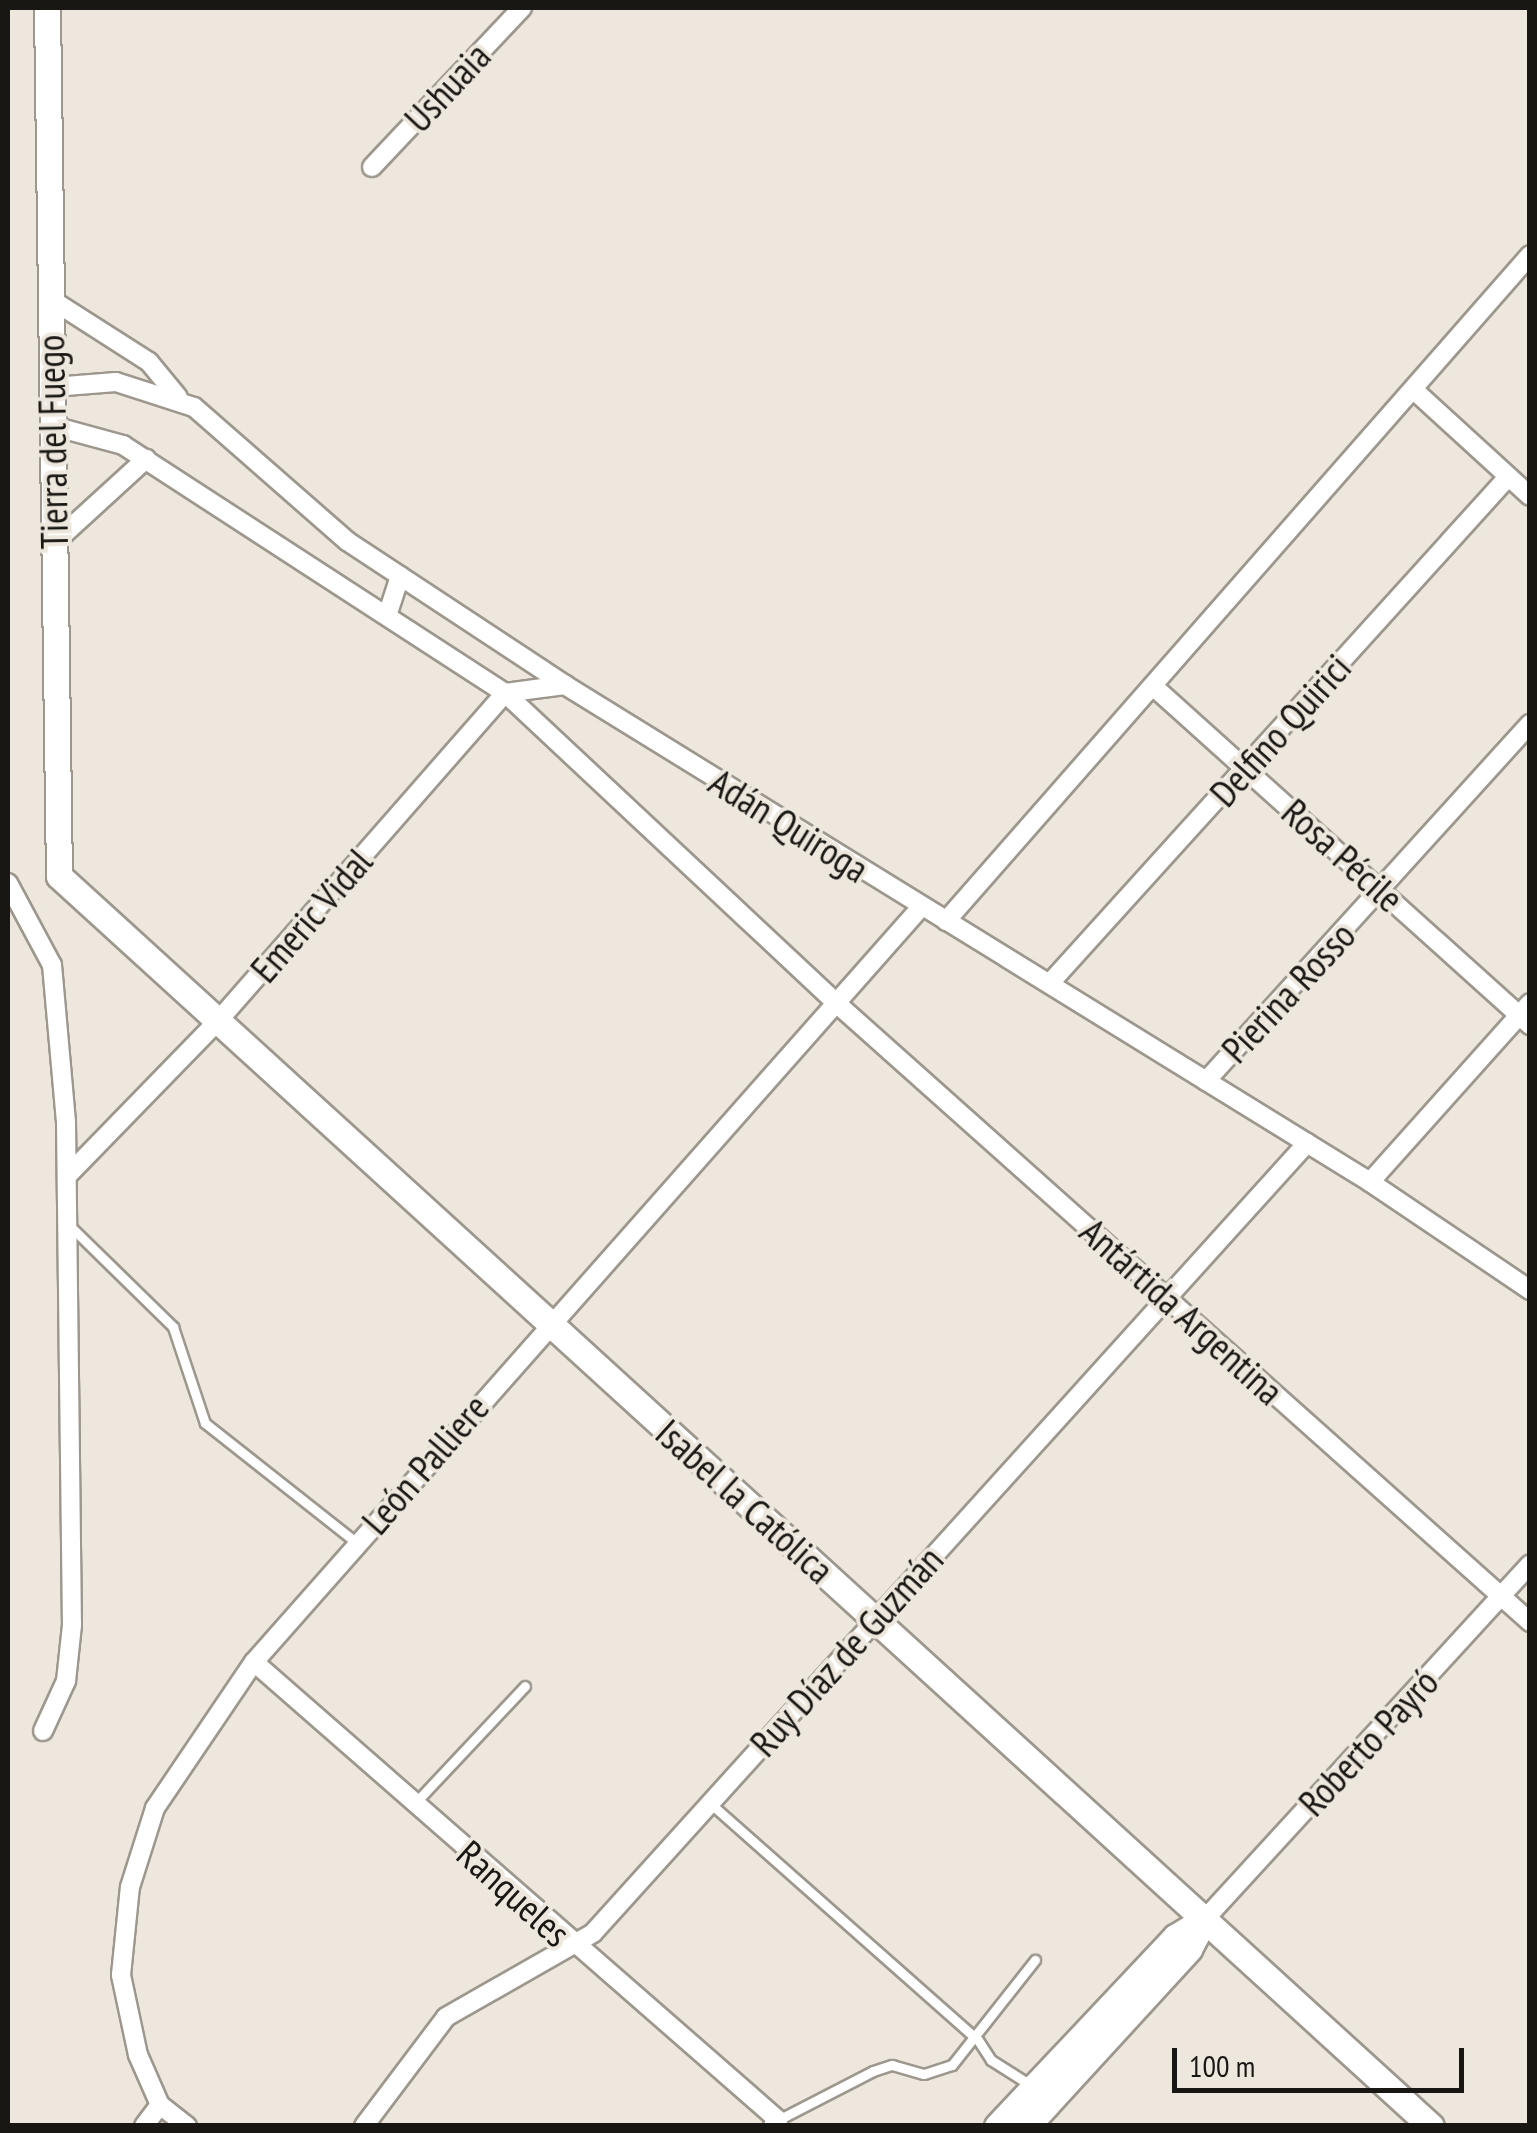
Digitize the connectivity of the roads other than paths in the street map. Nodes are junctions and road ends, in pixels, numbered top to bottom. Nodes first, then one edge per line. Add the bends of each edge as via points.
1 (47, 8) edge
2 (522, 8) edge
3 (372, 167) dead end
4 (1530, 255) edge
5 (50, 298) junction
6 (53, 387) junction
7 (1416, 392) junction
8 (178, 398) junction
9 (53, 426) junction
10 (146, 459) junction
11 (1508, 476) junction
12 (1530, 496) edge
13 (54, 543) junction
14 (400, 576) junction
15 (388, 613) junction
16 (565, 685) junction
17 (1154, 687) junction
18 (506, 693) junction
19 (1530, 724) edge
20 (1246, 768) junction
21 (59, 876) joint
22 (8, 883) edge
23 (1382, 888) junction
24 (922, 907) junction
25 (946, 921) junction
26 (1050, 983) junction
27 (834, 1001) junction
28 (1526, 1014) edge
29 (218, 1021) junction
30 (1206, 1081) junction
31 (1307, 1144) junction
32 (68, 1175) junction
33 (1370, 1182) junction
34 (69, 1224) junction
35 (1527, 1284) edge
36 (1167, 1298) junction
37 (548, 1322) junction
38 (356, 1543) junction
39 (1530, 1564) edge
40 (1501, 1596) junction
41 (875, 1619) junction
42 (1530, 1622) edge
43 (254, 1662) junction
44 (525, 1686) dead end
45 (43, 1731) dead end
46 (708, 1802) junction
47 (414, 1804) junction
48 (1205, 1919) junction
49 (576, 1948) junction
50 (1034, 1960) dead end
51 (978, 2040) junction
52 (1034, 2087) junction
53 (160, 2105) junction
54 (776, 2123) edge
55 (144, 2126) edge
56 (188, 2126) edge
57 (364, 2126) edge
58 (997, 2126) edge
59 (1027, 2126) edge
60 (1430, 2126) edge

1 - 5 main road, Tierra del Fuego
2 - 3 street, Ushuaia
4 - 7 street
5 - 6 main road, Tierra del Fuego
5 - 8 street via 149,362
6 - 8 street, Adán Quiroga via 116,382
6 - 9 main road, Tierra del Fuego
7 - 11 street
7 - 17 street
8 - 14 street, Adán Quiroga
9 - 10 street via 98,433
9 - 13 main road, Tierra del Fuego
10 - 13 street
10 - 15 street
11 - 12 street
11 - 20 street, Delfino Quirici
13 - 21 main road, Tierra del Fuego
14 - 15 street
14 - 16 street, Adán Quiroga
15 - 18 street
16 - 18 street
16 - 24 street, Adán Quiroga
17 - 20 street, Rosa Pécile
17 - 25 street
18 - 27 street
18 - 29 street, Emeric Vidal
19 - 23 street, Pierina Rosso
20 - 23 street, Rosa Pécile
20 - 26 street, Delfino Quirici
21 - 29 main road, Isabel la Católica
22 - 32 street via 52,966
23 - 28 street, Rosa Pécile
23 - 30 street, Pierina Rosso
24 - 25 street, Adán Quiroga
24 - 27 street, León Palliere
25 - 26 street, Adán Quiroga
26 - 30 street, Adán Quiroga
27 - 36 street, Antártida Argentina
27 - 37 street, León Palliere
28 - 33 street
29 - 32 street, Emeric Vidal
29 - 37 main road, Isabel la Católica
30 - 31 street, Adán Quiroga
31 - 33 street, Adán Quiroga
31 - 36 street, Ruy Díaz de Guzmán
32 - 34 street
33 - 35 street, Adán Quiroga
34 - 38 lane via 173,1327 205,1423
34 - 45 street via 70,1657
36 - 40 street, Antártida Argentina
36 - 41 street, Ruy Díaz de Guzmán
37 - 38 street, León Palliere
37 - 41 main road, Isabel la Católica
38 - 43 street, León Palliere
39 - 40 street, Roberto Payró
40 - 42 street, Antártida Argentina
40 - 48 street, Roberto Payró
41 - 46 street, Ruy Díaz de Guzmán
41 - 48 main road, Isabel la Católica
43 - 47 street, Ranqueles
43 - 53 street, León Palliere via 155,1808 130,1888 121,1976 138,2055
44 - 47 lane
46 - 49 street, Ruy Díaz de Guzmán
46 - 51 lane
47 - 49 street, Ranqueles
48 - 52 main road, Roberto Payró via 1176,1938
48 - 59 main road, Roberto Payró via 1190,1950
48 - 60 main road, Isabel la Católica
49 - 54 street, Ranqueles
49 - 57 street, Ruy Díaz de Guzmán via 520,1969 446,2017
50 - 51 lane
51 - 52 lane via 990,2060
51 - 54 lane via 952,2065 924,2074 892,2065 873,2071
52 - 58 main road, Roberto Payró
53 - 55 street
53 - 56 street

